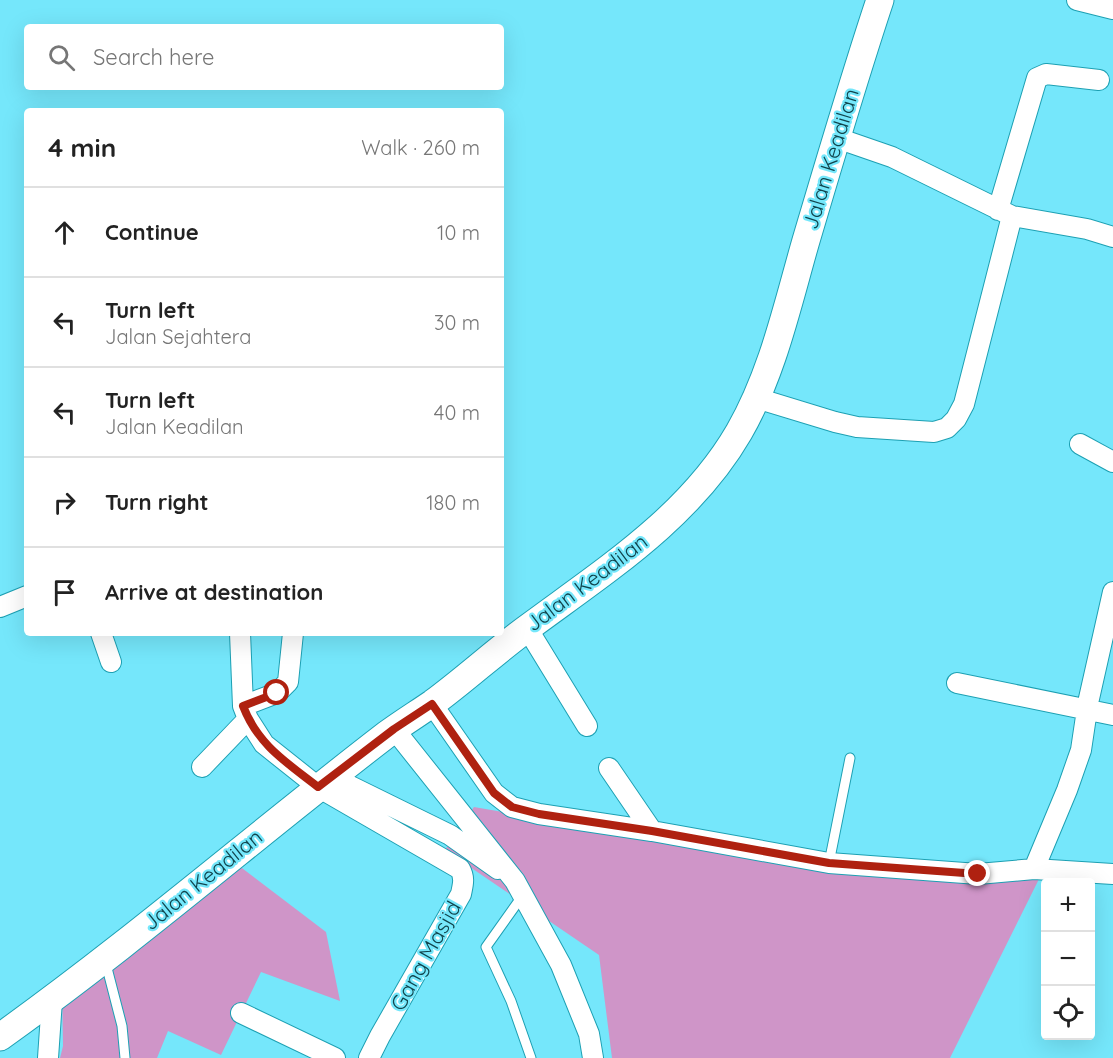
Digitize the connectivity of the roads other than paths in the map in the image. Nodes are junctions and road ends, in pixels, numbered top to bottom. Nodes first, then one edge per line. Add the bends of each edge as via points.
1 (880, 0) edge
2 (1077, 0) edge
3 (1113, 9) edge
4 (1099, 80) dead end
5 (837, 138) junction
6 (1005, 213) junction
7 (1113, 237) edge
8 (756, 398) junction
9 (1080, 444) dead end
10 (1113, 462) edge
11 (1113, 592) edge
12 (24, 597) edge
13 (0, 607) edge
14 (527, 628) junction
15 (102, 636) edge
16 (240, 636) edge
17 (292, 636) edge
18 (111, 662) dead end
19 (957, 683) dead end
20 (432, 704) junction
21 (1088, 710) junction
22 (245, 713) junction
23 (1113, 715) edge
24 (587, 726) dead end
25 (394, 729) junction
26 (850, 758) dead end
27 (202, 767) dead end
28 (609, 768) dead end
29 (325, 782) junction
30 (652, 831) junction
31 (829, 863) junction
32 (1034, 869) junction
33 (1113, 874) edge
34 (519, 888) junction
35 (105, 960) junction
36 (52, 1000) junction
37 (241, 1013) dead end
38 (0, 1037) edge
39 (48, 1058) edge
40 (125, 1058) edge
41 (335, 1058) edge
42 (369, 1058) edge
43 (531, 1058) edge
44 (593, 1058) edge

1 - 5 main road, Jalan Keadilan
2 - 3 street
4 - 6 street via 1046,74 1037,78
5 - 6 street via 891,157
5 - 8 main road, Jalan Keadilan
6 - 7 street
6 - 8 street via 964,404 946,428 934,432 857,427
8 - 14 main road, Jalan Keadilan via 719,463 670,518 623,558
9 - 10 street
11 - 21 street
12 - 13 street
14 - 20 main road, Jalan Keadilan
14 - 24 street
15 - 18 street
16 - 22 street
17 - 22 street via 288,682
19 - 21 street
20 - 25 main road, Jalan Keadilan
20 - 30 street via 494,793 512,807
21 - 23 street
21 - 32 street via 1081,750
22 - 27 street
22 - 29 street via 264,744
25 - 29 main road, Jalan Keadilan
25 - 34 street
26 - 31 lane
28 - 30 street
29 - 34 street via 450,835
29 - 35 main road, Jalan Keadilan
29 - 42 street, Gang Masjid via 460,869 464,879 461,894
30 - 31 street
31 - 32 street via 978,874
32 - 33 street
34 - 43 lane via 486,947
34 - 44 street via 561,964 589,1035
35 - 36 main road, Jalan Keadilan
35 - 40 lane via 122,1026
36 - 38 main road, Jalan Keadilan
36 - 39 street
37 - 41 street

